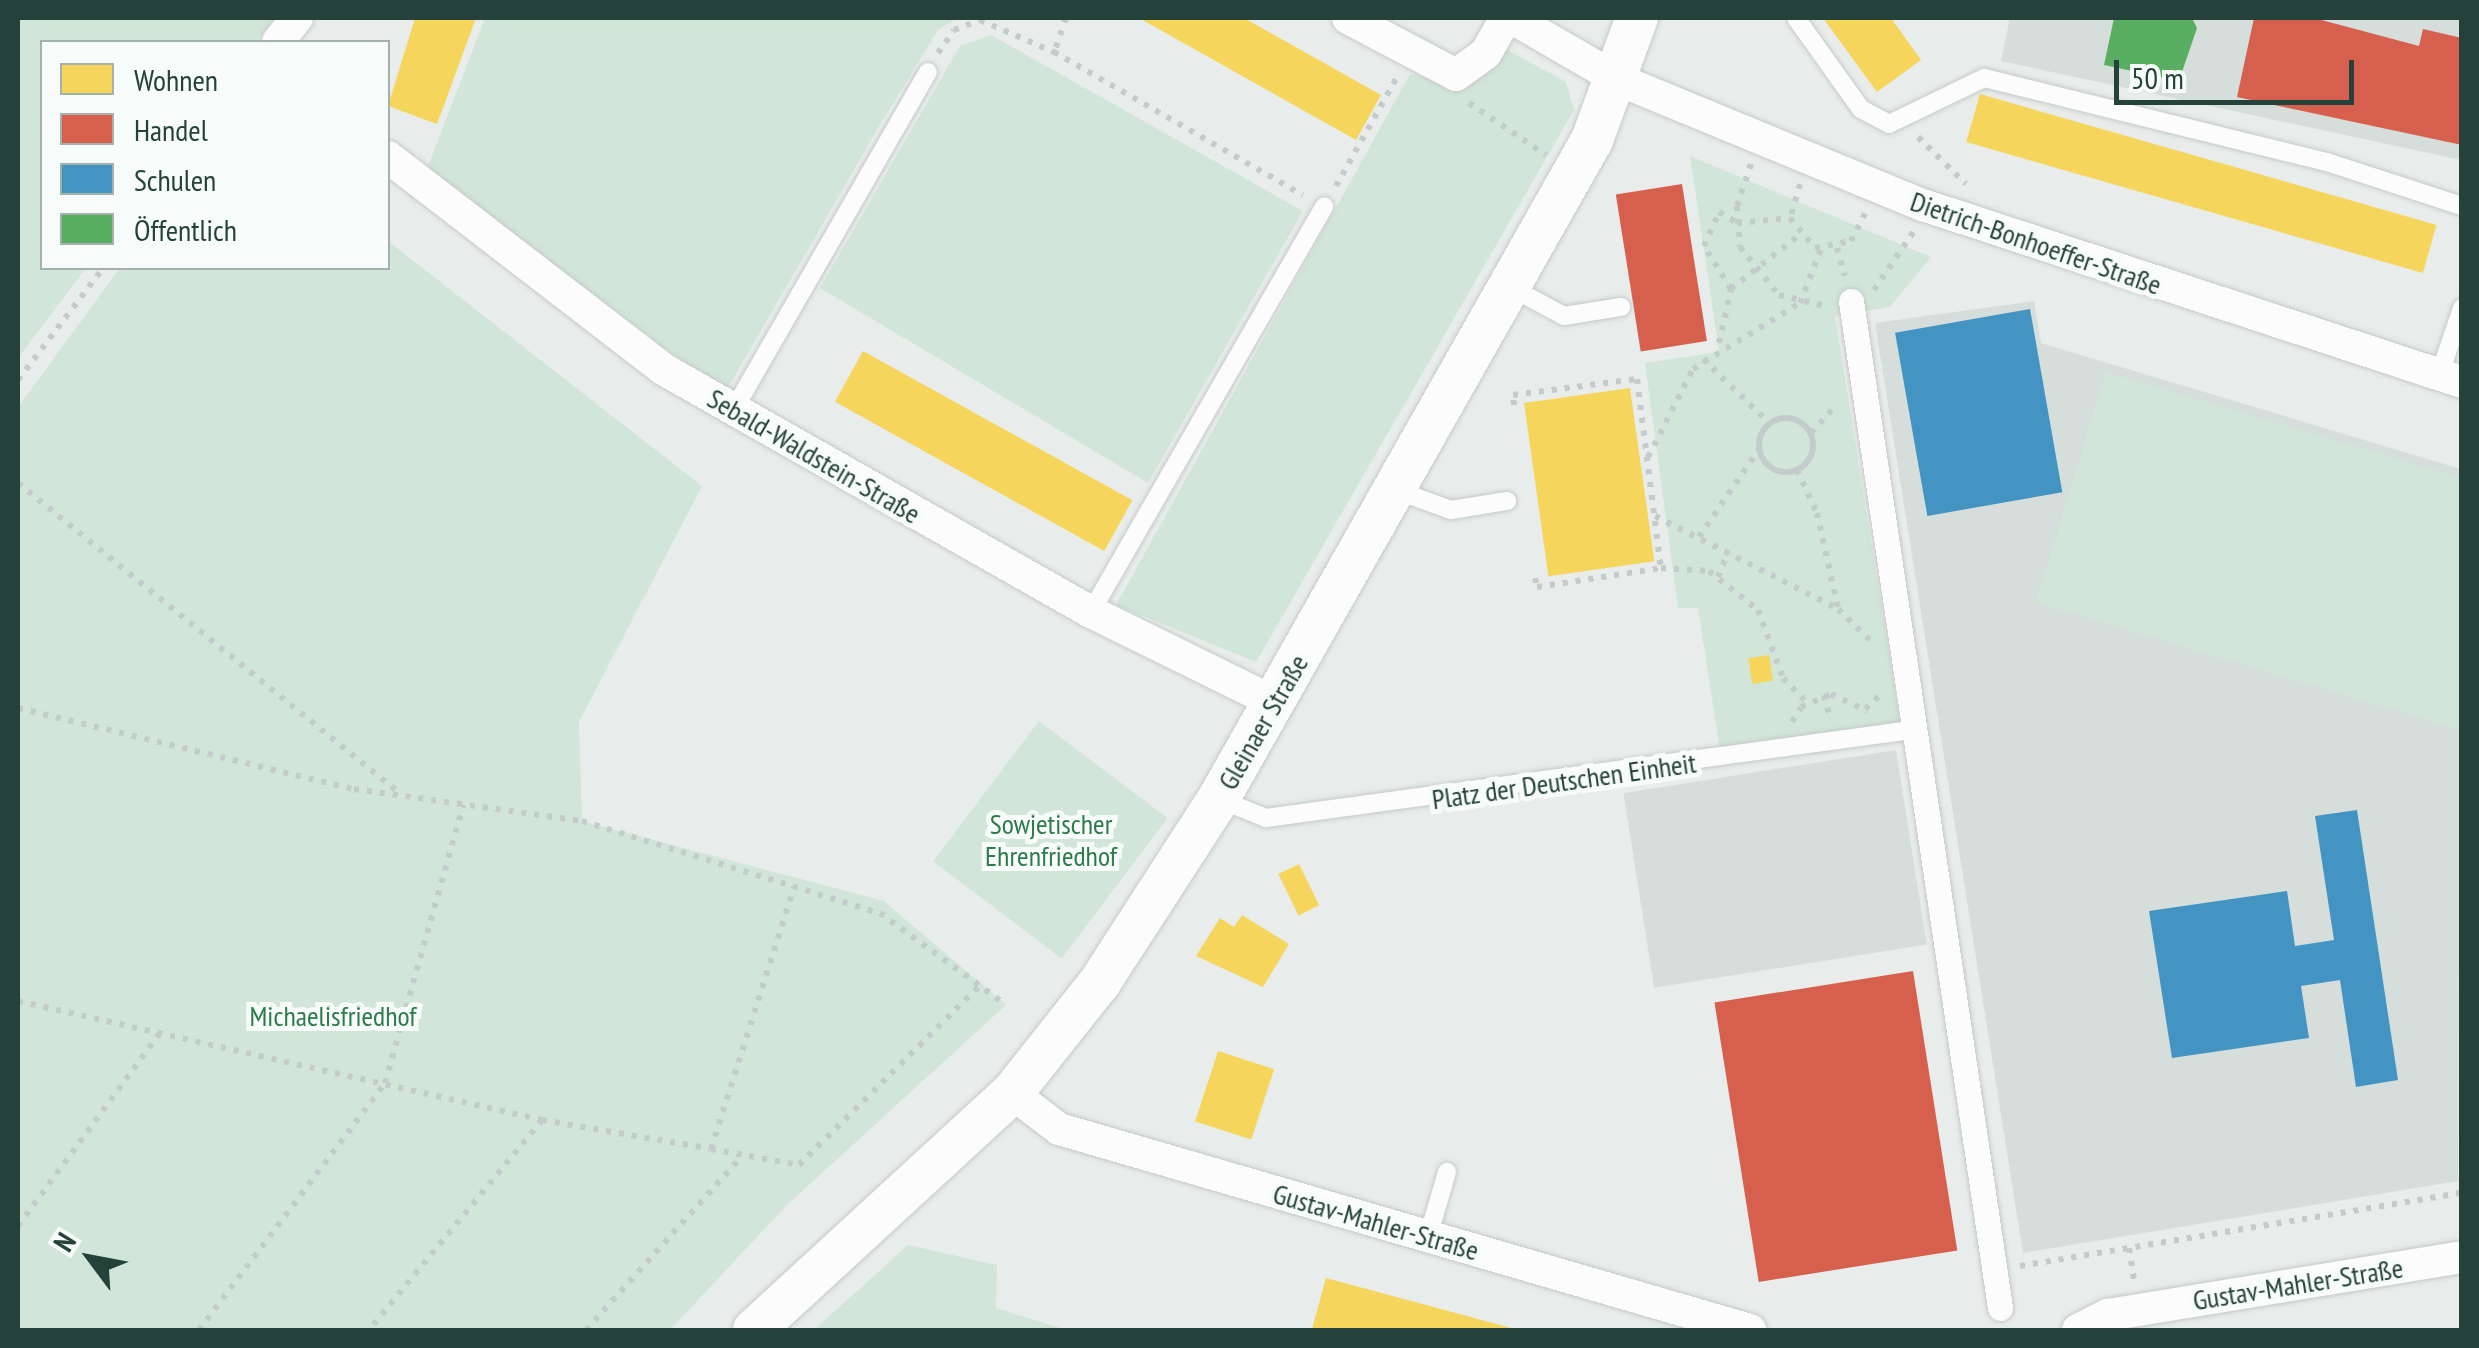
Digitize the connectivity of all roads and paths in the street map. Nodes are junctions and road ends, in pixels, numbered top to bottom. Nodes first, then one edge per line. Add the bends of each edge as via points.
1 (297, 18) edge
2 (1066, 18) edge
3 (1348, 18) edge
4 (1509, 18) edge
5 (1637, 18) edge
6 (1796, 18) edge
7 (280, 40) edge
8 (1054, 52) junction
9 (1411, 53) junction
10 (928, 72) joint
11 (1456, 75) junction
12 (1619, 80) junction
13 (1760, 139) junction
14 (390, 159) edge
15 (1810, 159) junction
16 (1573, 173) junction
17 (1876, 186) junction
18 (1923, 205) junction
19 (1324, 206) junction
20 (2462, 206) edge
21 (1790, 218) junction
22 (1737, 224) junction
23 (1798, 236) junction
24 (1822, 249) junction
25 (101, 270) edge
26 (1752, 270) junction
27 (1510, 287) junction
28 (1731, 289) junction
29 (1851, 301) junction
30 (1800, 303) junction
31 (1622, 307) dead end
32 (2462, 308) edge
33 (1719, 344) junction
34 (1703, 359) junction
35 (2450, 379) edge
36 (18, 380) edge
37 (1514, 404) dead end
38 (733, 412) junction
39 (1770, 423) junction
40 (1759, 449) junction
41 (1647, 460) junction
42 (1796, 470) junction
43 (18, 483) edge
44 (1395, 490) junction
45 (1507, 500) dead end
46 (1655, 516) junction
47 (1699, 537) junction
48 (1728, 552) junction
49 (1661, 568) junction
50 (1718, 577) junction
51 (1535, 578) dead end
52 (1838, 609) junction
53 (1092, 612) junction
54 (1903, 673) junction
55 (1824, 695) junction
56 (1274, 702) junction
57 (1807, 703) junction
58 (18, 708) edge
59 (1831, 723) dead end
60 (1911, 730) junction
61 (1878, 735) junction
62 (1789, 748) junction
63 (403, 796) junction
64 (1219, 798) junction
65 (464, 804) junction
66 (794, 886) junction
67 (979, 986) junction
68 (18, 1000) edge
69 (1006, 1005) dead end
70 (162, 1030) junction
71 (385, 1083) junction
72 (1012, 1093) junction
73 (542, 1120) junction
74 (711, 1148) junction
75 (742, 1156) junction
76 (1447, 1172) dead end
77 (2462, 1193) edge
78 (18, 1226) edge
79 (1428, 1237) junction
80 (2129, 1248) junction
81 (2462, 1256) edge
82 (2132, 1266) dead end
83 (1994, 1270) junction
84 (2000, 1308) dead end
85 (199, 1330) edge
86 (369, 1330) edge
87 (586, 1330) edge
88 (754, 1330) edge
89 (1750, 1330) edge
90 (2078, 1330) edge

1 - 7 street
2 - 8 path
3 - 9 street
4 - 11 street via 1486,52
4 - 12 street, Dietrich-Bonhoeffer-Straße
5 - 12 street, Gleinaer Straße
6 - 20 lane via 1861,109 1890,124 1984,78 2328,162
8 - 10 path via 980,20 954,30
8 - 19 path
9 - 11 street
9 - 19 path
10 - 38 lane
11 - 16 path via 1467,102
12 - 13 street, Dietrich-Bonhoeffer-Straße
12 - 16 street, Gleinaer Straße
13 - 15 street, Dietrich-Bonhoeffer-Straße
13 - 22 path
14 - 38 street, Sebald-Waldstein-Straße via 663,369
15 - 17 street, Dietrich-Bonhoeffer-Straße
15 - 21 path
16 - 27 street, Gleinaer Straße
17 - 18 street, Dietrich-Bonhoeffer-Straße
17 - 24 path via 1850,241
18 - 29 path via 1887,280
18 - 35 street, Dietrich-Bonhoeffer-Straße
19 - 53 lane
21 - 22 path
21 - 23 path
22 - 26 path
22 - 28 path via 1719,212 1704,246
23 - 24 path
23 - 26 path
24 - 30 path
25 - 36 path
26 - 28 path
26 - 30 path
27 - 31 lane via 1564,316
27 - 44 street, Gleinaer Straße
28 - 33 path
29 - 30 path
29 - 54 street
30 - 33 path
32 - 35 lane
33 - 34 path
34 - 39 path
34 - 41 path via 1672,397
37 - 41 path via 1513,396 1637,379
38 - 53 street, Sebald-Waldstein-Straße
39 - 40 path
39 - 42 path via 1788,417 1811,433 1814,450
40 - 42 path via 1773,469
40 - 47 path
41 - 46 path
42 - 52 path via 1817,513
43 - 63 path
44 - 45 lane via 1451,510
44 - 56 street, Gleinaer Straße
46 - 47 path
46 - 49 path
47 - 48 path
48 - 50 path
48 - 52 path
49 - 50 path
49 - 51 path via 1537,587
50 - 57 path via 1758,610 1783,678
52 - 54 path
53 - 56 street, Sebald-Waldstein-Straße
54 - 60 street
55 - 57 path
55 - 59 path
55 - 61 path via 1858,702
56 - 64 street, Gleinaer Straße
57 - 62 path via 1792,720
58 - 63 path
60 - 61 lane, Platz der Deutschen Einheit
60 - 83 street
61 - 62 lane, Platz der Deutschen Einheit
62 - 64 lane, Platz der Deutschen Einheit via 1266,818
63 - 65 path
64 - 72 street, Gleinaer Straße via 1100,982
65 - 66 path via 582,821
65 - 71 path
66 - 67 path via 880,913
66 - 74 path
67 - 69 path
67 - 75 path via 799,1165
68 - 70 path
70 - 71 path
70 - 78 path
71 - 73 path
71 - 85 path
72 - 79 street, Gustav-Mahler-Straße via 1059,1129
72 - 88 street, Gleinaer Straße
73 - 74 path
73 - 86 path
74 - 75 path
75 - 87 path
76 - 79 lane
77 - 80 path
79 - 89 street, Gustav-Mahler-Straße
80 - 82 path
80 - 83 path
81 - 90 street, Gustav-Mahler-Straße via 2108,1315
83 - 84 street

